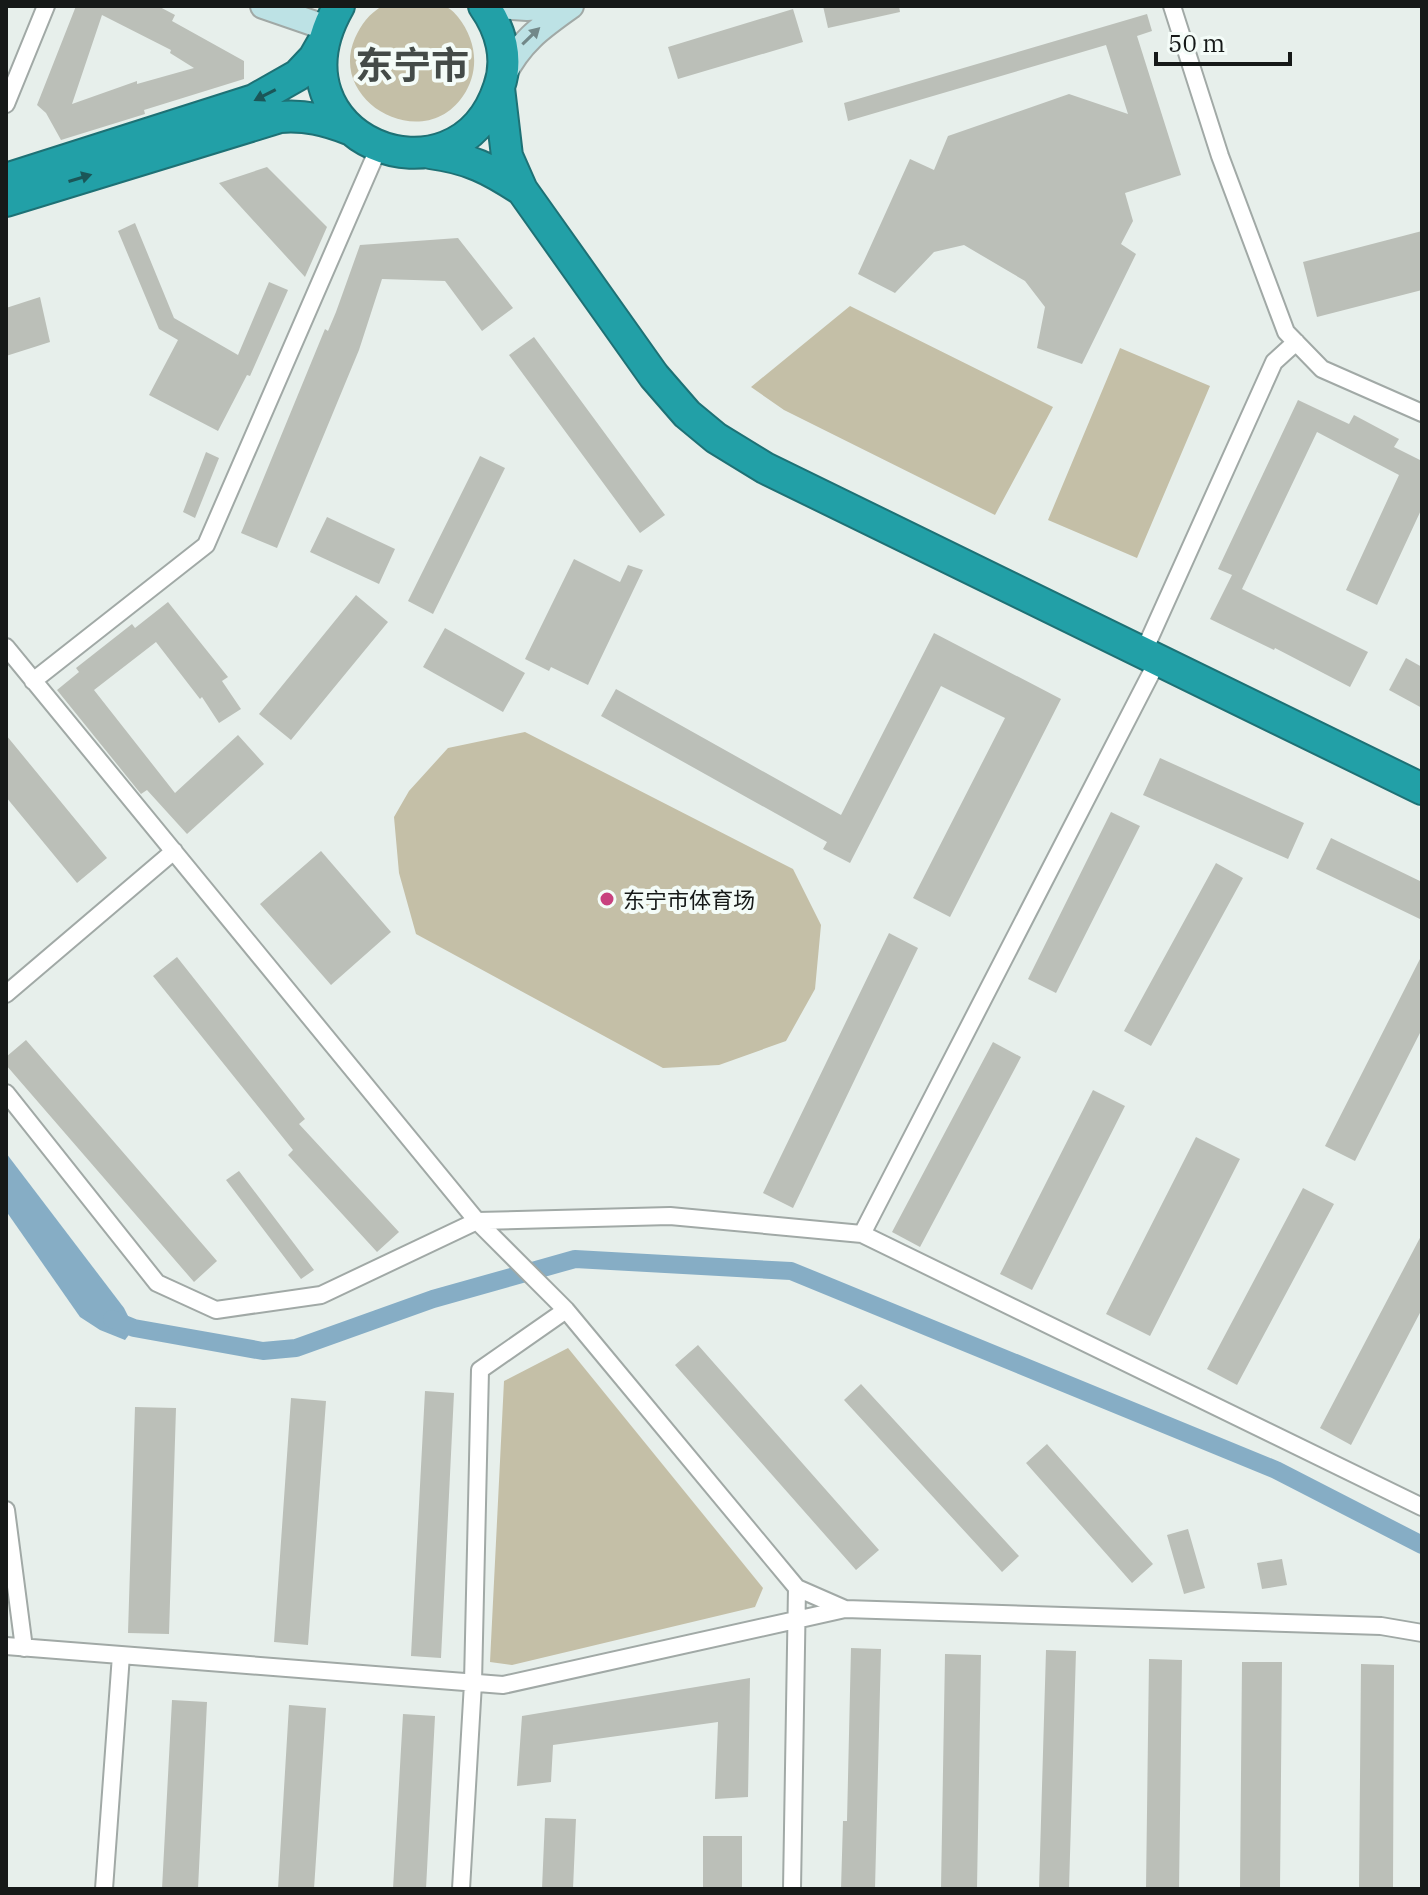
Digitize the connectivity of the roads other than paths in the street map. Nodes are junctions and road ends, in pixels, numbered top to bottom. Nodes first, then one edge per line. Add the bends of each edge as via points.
1 (46, 6) edge
2 (263, 6) edge
3 (484, 6) edge
4 (496, 6) edge
5 (552, 6) edge
6 (571, 6) edge
7 (1172, 6) edge
8 (329, 26) edge
9 (501, 82) junction
10 (6, 104) edge
11 (349, 129) junction
12 (379, 147) junction
13 (428, 152) junction
14 (6, 179) edge
15 (522, 190) junction
16 (6, 201) edge
17 (1296, 342) junction
18 (1422, 413) edge
19 (6, 647) edge
20 (1151, 657) junction
21 (33, 681) junction
22 (1422, 789) edge
23 (174, 851) junction
24 (6, 994) edge
25 (6, 1093) edge
26 (477, 1221) junction
27 (862, 1234) junction
28 (563, 1307) junction
29 (1422, 1507) edge
30 (6, 1510) edge
31 (797, 1588) junction
32 (845, 1609) junction
33 (796, 1620) junction
34 (1422, 1633) edge
35 (6, 1646) edge
36 (24, 1648) junction
37 (121, 1655) junction
38 (473, 1683) junction
39 (104, 1889) edge
40 (461, 1889) edge
41 (792, 1889) edge

1 - 10 street
2 - 8 street
3 - 9 highway via 503,48
4 - 5 street
9 -> 6 street via 514,54 534,32
7 - 17 street via 1220,156 1286,332
8 - 11 highway via 322,80
8 -> 14 highway via 314,58 298,75 254,100
9 - 13 highway via 477,126 455,143
9 - 15 highway via 507,156
11 - 12 highway
16 -> 11 highway via 280,117 303,115
12 - 13 highway
12 - 21 street via 206,545
13 - 15 highway via 461,157
15 - 20 highway via 654,376 716,438 765,468
17 - 18 street via 1322,369
17 - 20 street via 1274,362
19 - 21 street
20 - 22 highway
20 - 27 street
21 - 23 street
23 - 24 street
23 - 26 street
25 - 26 street via 157,1283 216,1310 321,1295
26 - 27 street via 670,1216
26 - 28 street
27 - 29 street
28 - 31 street
28 - 38 street via 480,1370
30 - 36 street
31 - 32 street
31 - 33 street
32 - 33 street
32 - 34 street via 1381,1626
33 - 38 street via 503,1685
33 - 41 street
35 - 36 street
36 - 37 street
37 - 38 street
37 - 39 street
38 - 40 street

